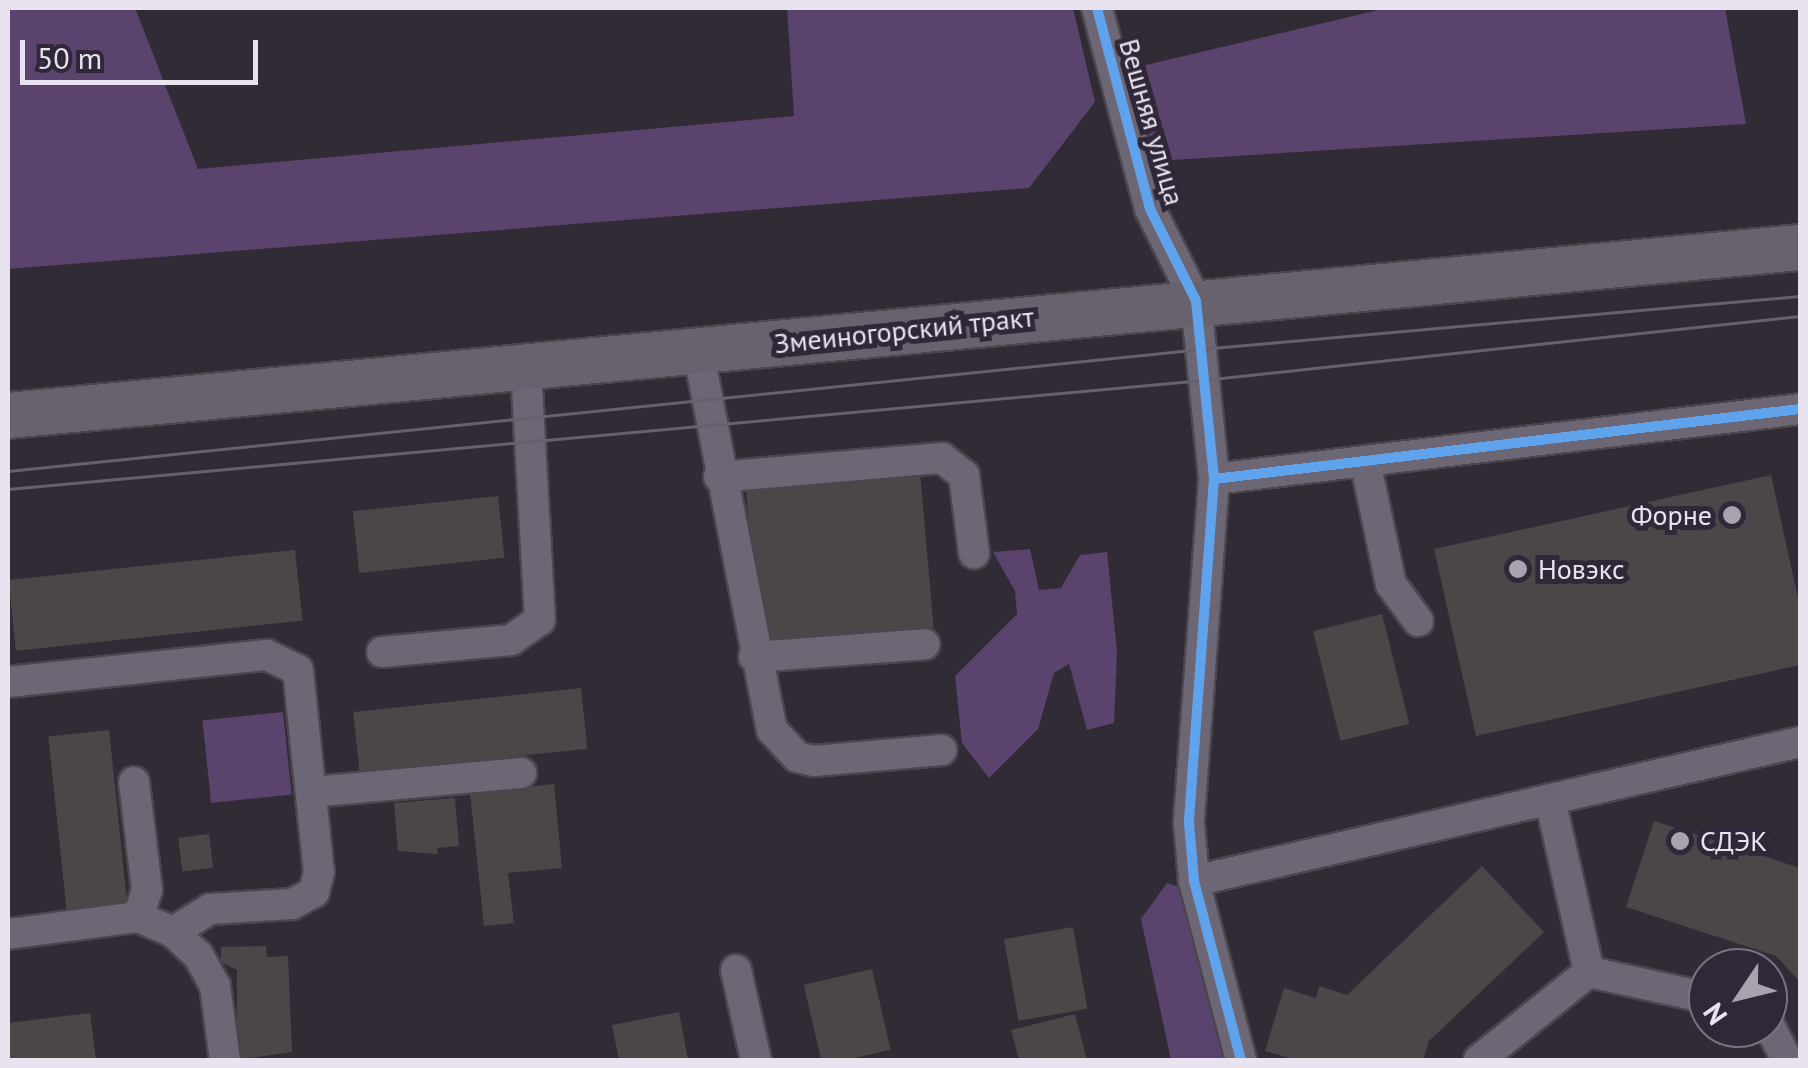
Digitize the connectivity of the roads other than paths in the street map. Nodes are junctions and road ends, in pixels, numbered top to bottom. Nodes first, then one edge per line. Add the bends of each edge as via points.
1 (1097, 8) edge
2 (1800, 248) edge
3 (1196, 301) junction
4 (698, 350) junction
5 (526, 366) junction
6 (1800, 409) edge
7 (8, 415) edge
8 (1366, 462) junction
9 (720, 477) junction
10 (1214, 479) junction
11 (974, 552) dead end
12 (1418, 621) dead end
13 (925, 644) dead end
14 (382, 652) dead end
15 (754, 657) junction
16 (8, 682) edge
17 (1800, 742) edge
18 (942, 750) dead end
19 (522, 773) dead end
20 (134, 782) dead end
21 (312, 792) junction
22 (1550, 798) junction
23 (1194, 881) junction
24 (138, 917) junction
25 (173, 932) junction
26 (8, 934) edge
27 (736, 970) dead end
28 (1589, 972) junction
29 (1688, 994) edge
30 (225, 1060) edge
31 (756, 1060) edge
32 (1240, 1060) edge
33 (1479, 1060) edge

1 - 3 street, Вешняя улица via 1150,209
2 - 3 highway, Змеиногорский тракт
3 - 4 highway, Змеиногорский тракт
3 - 10 street
4 - 5 highway, Змеиногорский тракт
4 - 9 street
5 - 7 highway, Змеиногорский тракт
5 - 14 street via 540,620 511,640
6 - 8 street
8 - 10 street
8 - 12 street via 1390,584
9 - 11 street via 942,458 964,475
9 - 15 street
10 - 23 street via 1190,824
13 - 15 street
15 - 18 street via 772,730 797,757
16 - 21 street via 280,656 298,670 302,684
17 - 22 street
19 - 21 street
20 - 24 street via 147,890
21 - 25 street via 314,892 292,904 210,910
22 - 23 street
22 - 28 street
23 - 32 street
24 - 25 street
24 - 26 street
25 - 30 street via 198,955 215,986
27 - 31 street
28 - 29 street
28 - 33 street

